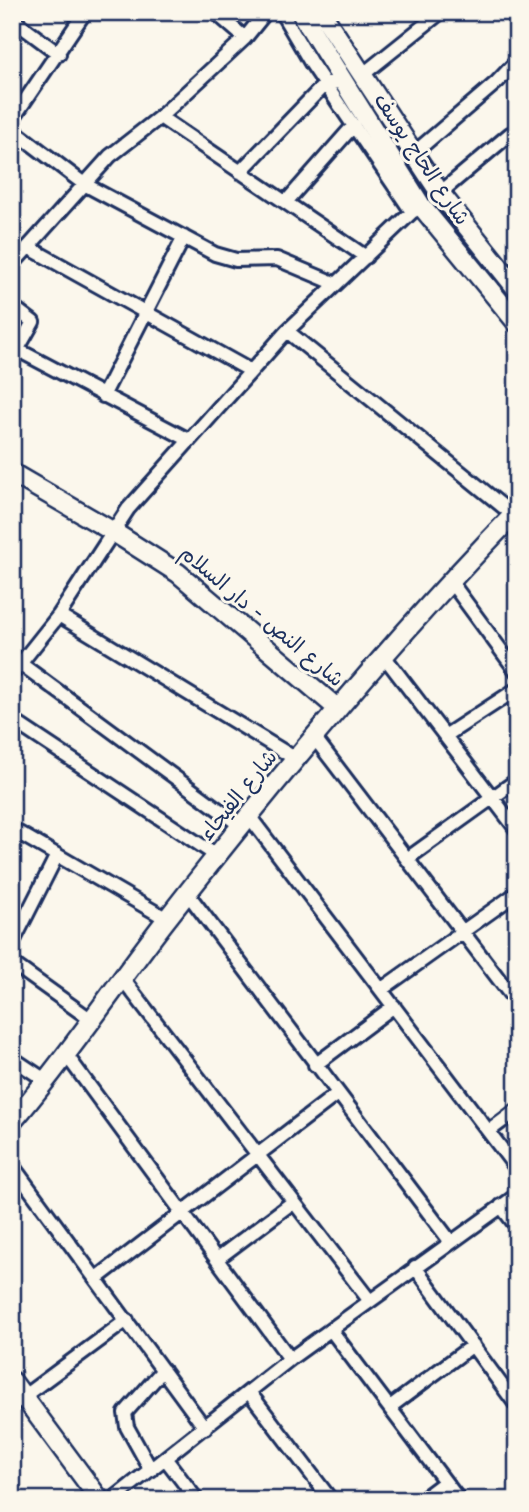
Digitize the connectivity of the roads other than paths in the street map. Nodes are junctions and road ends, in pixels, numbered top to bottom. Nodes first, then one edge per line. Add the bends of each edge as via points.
1 (85, 12) edge
2 (215, 12) edge
3 (266, 12) edge
4 (281, 12) edge
5 (300, 12) edge
6 (321, 12) edge
7 (441, 12) edge
8 (12, 19) edge
9 (245, 38) junction
10 (59, 54) junction
11 (517, 61) edge
12 (353, 80) junction
13 (326, 83) junction
14 (160, 117) junction
15 (12, 120) edge
16 (354, 125) junction
17 (12, 129) edge
18 (517, 132) edge
19 (414, 153) junction
20 (240, 172) junction
21 (84, 184) junction
22 (440, 193) junction
23 (286, 202) junction
24 (417, 210) junction
25 (184, 237) junction
26 (28, 247) junction
27 (366, 257) junction
28 (12, 265) edge
29 (334, 283) junction
30 (517, 289) edge
31 (12, 306) edge
32 (146, 313) junction
33 (517, 323) edge
34 (287, 331) junction
35 (15, 354) edge
36 (251, 371) junction
37 (103, 396) junction
38 (189, 440) junction
39 (12, 474) edge
40 (516, 514) edge
41 (113, 531) junction
42 (451, 582) junction
43 (59, 615) junction
44 (384, 656) junction
45 (16, 669) edge
46 (517, 672) edge
47 (517, 689) edge
48 (338, 709) junction
49 (12, 720) edge
50 (445, 736) junction
51 (314, 737) junction
52 (296, 760) junction
53 (517, 780) edge
54 (492, 798) junction
55 (245, 821) junction
56 (12, 829) edge
57 (517, 830) edge
58 (57, 855) junction
59 (217, 856) junction
60 (407, 859) junction
61 (517, 893) edge
62 (188, 894) junction
63 (167, 919) junction
64 (462, 931) junction
65 (12, 944) edge
66 (12, 963) edge
67 (122, 978) junction
68 (382, 989) junction
69 (517, 1003) edge
70 (394, 1006) junction
71 (90, 1019) junction
72 (65, 1053) junction
73 (12, 1058) edge
74 (315, 1065) junction
75 (45, 1080) junction
76 (337, 1094) junction
77 (517, 1110) edge
78 (15, 1116) edge
79 (489, 1131) junction
80 (256, 1155) junction
81 (12, 1165) edge
82 (517, 1169) edge
83 (517, 1195) edge
84 (293, 1202) junction
85 (501, 1206) junction
86 (182, 1213) junction
87 (517, 1227) edge
88 (450, 1241) junction
89 (217, 1259) junction
90 (415, 1267) junction
91 (97, 1278) junction
92 (370, 1301) junction
93 (127, 1320) junction
94 (331, 1330) junction
95 (473, 1345) junction
96 (290, 1359) junction
97 (163, 1370) junction
98 (12, 1381) edge
99 (249, 1392) junction
100 (18, 1401) edge
101 (517, 1406) edge
102 (390, 1407) junction
103 (205, 1428) junction
104 (166, 1458) junction
105 (151, 1469) junction
106 (445, 1482) junction
107 (100, 1500) edge
108 (111, 1500) edge
109 (197, 1500) edge
110 (331, 1500) edge
111 (421, 1500) edge
112 (459, 1500) edge

1 - 10 street
2 - 9 street
3 - 9 street
4 - 13 street
5 - 12 street, شارع الحاج يوسف
6 - 12 street, شارع الحاج يوسف
7 - 12 street
8 - 10 street
9 - 14 street
10 - 15 street
11 - 19 street
12 - 13 street
12 - 19 street, شارع الحاج يوسف
12 - 24 street, شارع الحاج يوسف
13 - 16 street
13 - 20 street
14 - 20 street
14 - 21 street via 110,156
16 - 23 street
16 - 24 street
17 - 21 street
18 - 22 street
19 - 22 street, شارع الحاج يوسف
20 - 23 street
21 - 25 street
21 - 26 street
22 - 30 street, شارع الحاج يوسف
23 - 27 street
24 - 27 street
24 - 33 street, شارع الحاج يوسف
25 - 29 street via 225,257 277,259
25 - 32 street
26 - 28 street
26 - 32 street
27 - 29 street
29 - 34 street
31 - 35 street via 33,322
32 - 36 street
32 - 37 street
34 - 36 street
34 - 40 street
35 - 37 street
36 - 38 street
37 - 38 street
38 - 41 street
39 - 41 street, شارع النص - دار السلام
40 - 42 street, شارع الفيحاء
41 - 43 street
41 - 48 street, شارع النص - دار السلام via 211,599
42 - 44 street, شارع الفيحاء
42 - 46 street
43 - 45 street
43 - 52 street
44 - 48 street, شارع الفيحاء
44 - 50 street
45 - 55 street
47 - 50 street
48 - 51 street, شارع الفيحاء
49 - 59 street
50 - 54 street
51 - 52 street, شارع الفيحاء
51 - 60 street
52 - 55 street, شارع الفيحاء
53 - 54 street
54 - 57 street
54 - 60 street
55 - 59 street, شارع الفيحاء
55 - 68 street
56 - 58 street
58 - 63 street
58 - 65 street
59 - 62 street, شارع الفيحاء
60 - 64 street
61 - 64 street
62 - 63 street, شارع الفيحاء
62 - 74 street
63 - 67 street, شارع الفيحاء
64 - 68 street
64 - 69 street
66 - 71 street
67 - 71 street, شارع الفيحاء
67 - 80 street
68 - 70 street
70 - 74 street
70 - 79 street
71 - 72 street, شارع الفيحاء
72 - 75 street, شارع الفيحاء
72 - 86 street
73 - 75 street
74 - 76 street
75 - 78 street, شارع الفيحاء
76 - 80 street
76 - 88 street
77 - 79 street
79 - 82 street
80 - 84 street
80 - 86 street
81 - 91 street
83 - 85 street
84 - 89 street
84 - 92 street
85 - 87 street
85 - 88 street
86 - 89 street
86 - 91 street
88 - 90 street
89 - 96 street
90 - 92 street
90 - 95 street
91 - 93 street
92 - 94 street
93 - 97 street
93 - 100 street
94 - 96 street
94 - 102 street
95 - 101 street
95 - 102 street
96 - 99 street
97 - 103 street
97 - 105 street via 125,1413 127,1427
98 - 100 street
99 - 103 street
99 - 110 street
100 - 107 street
102 - 106 street
103 - 104 street
104 - 105 street
104 - 109 street
105 - 108 street
106 - 111 street
106 - 112 street

